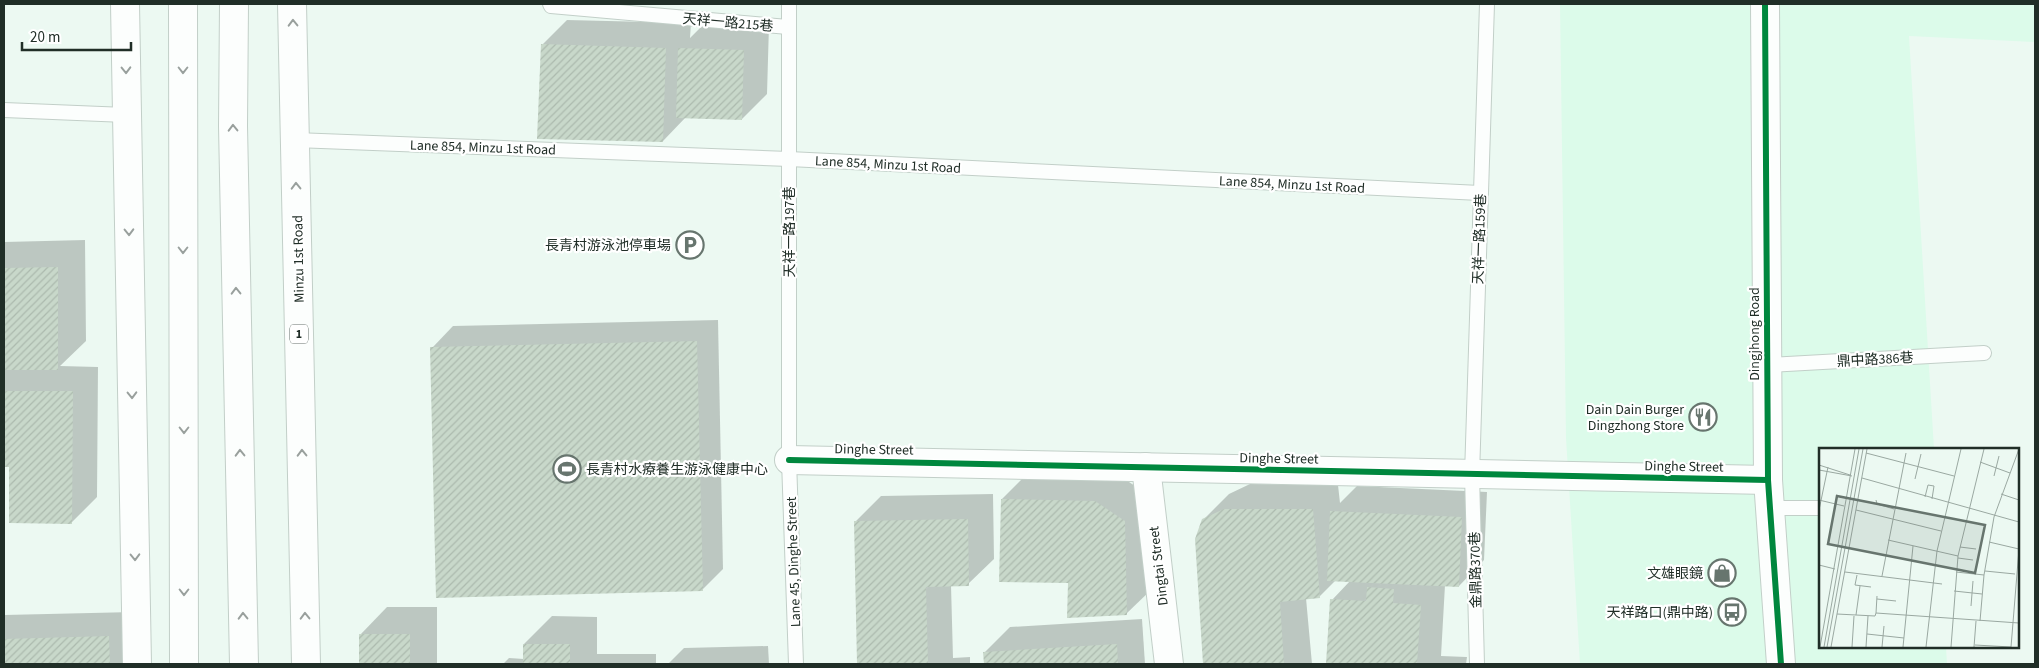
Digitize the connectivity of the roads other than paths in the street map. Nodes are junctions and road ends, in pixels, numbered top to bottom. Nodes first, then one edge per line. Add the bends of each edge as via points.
1 (125, 4) edge
2 (183, 4) edge
3 (234, 4) edge
4 (292, 4) edge
5 (550, 4) edge
6 (788, 4) edge
7 (1487, 4) edge
8 (1765, 4) edge
9 (788, 27) junction
10 (4, 110) edge
11 (126, 115) junction
12 (295, 140) junction
13 (789, 159) junction
14 (1480, 193) junction
15 (1984, 354) dead end
16 (1767, 365) junction
17 (790, 460) junction
18 (1146, 467) junction
19 (1472, 475) junction
20 (1768, 480) junction
21 (1769, 508) junction
22 (1819, 508) edge
23 (137, 664) edge
24 (184, 664) edge
25 (244, 664) edge
26 (306, 664) edge
27 (796, 664) edge
28 (1169, 664) edge
29 (1477, 664) edge
30 (1781, 664) edge

1 -> 11 main road
2 -> 24 main road
25 -> 3 main road via 233,136
12 -> 4 main road, Minzu 1st Road / 1
5 - 9 lane, 天祥一路215巷
6 - 9 lane, 天祥一路197巷
7 - 14 lane, 天祥一路159巷
8 - 16 main road, Dingjhong Road
9 - 13 lane, 天祥一路197巷
10 - 11 lane
11 -> 23 main road
12 - 13 lane, Lane 854, Minzu 1st Road
26 -> 12 main road, Minzu 1st Road / 1
13 - 14 lane, Lane 854, Minzu 1st Road
13 - 17 lane, 天祥一路197巷
14 - 19 lane, 天祥一路159巷
15 - 16 lane, 鼎中路386巷
16 - 20 main road, Dingjhong Road
17 - 18 main road, Dinghe Street
17 - 27 lane, Lane 45, Dinghe Street
18 - 19 main road, Dinghe Street
18 - 28 main road, Dingtai Street
19 - 20 main road, Dinghe Street
19 - 29 lane, 金鼎路370巷
20 - 21 main road, Dingjhong Road
21 - 22 lane
21 - 30 main road, Dingjhong Road

